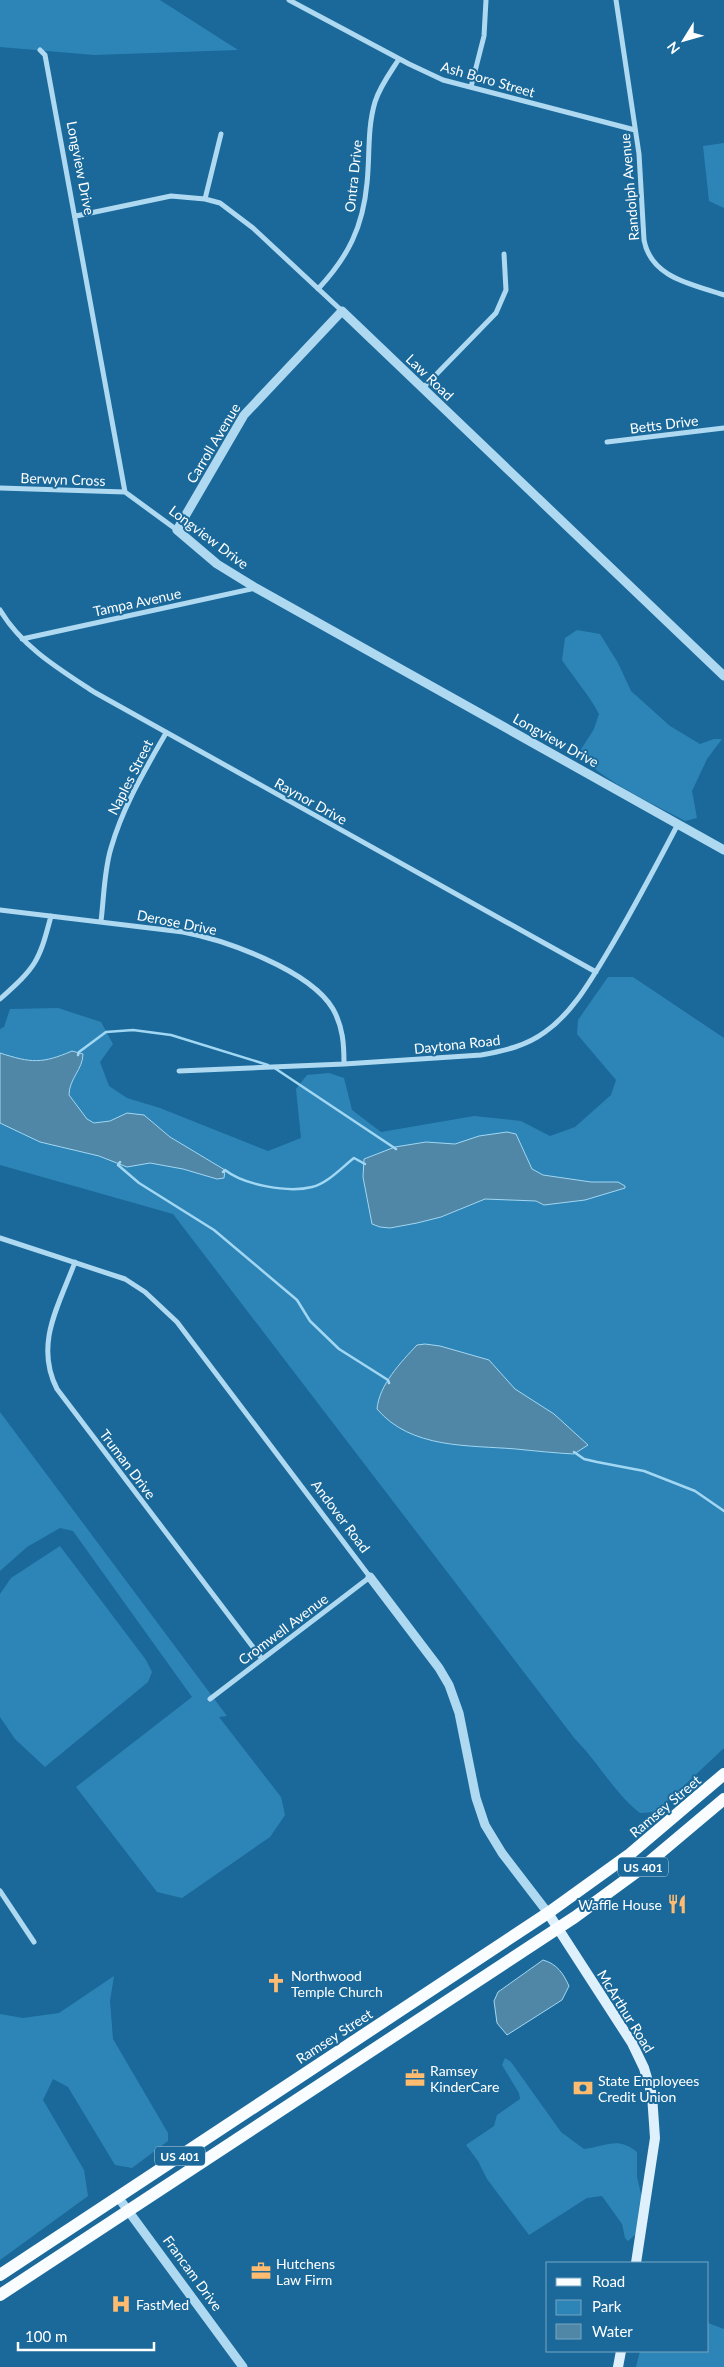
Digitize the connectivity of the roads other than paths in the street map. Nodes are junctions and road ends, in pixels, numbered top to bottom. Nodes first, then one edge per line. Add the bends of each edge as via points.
1 (290, 0) edge
2 (486, 0) edge
3 (616, 0) edge
4 (40, 50) dead end
5 (399, 59) junction
6 (470, 87) junction
7 (635, 130) junction
8 (221, 134) dead end
9 (206, 199) junction
10 (76, 216) junction
11 (504, 254) dead end
12 (318, 289) junction
13 (724, 295) edge
14 (342, 311) junction
15 (423, 388) junction
16 (724, 428) edge
17 (607, 442) dead end
18 (0, 488) edge
19 (125, 492) junction
20 (177, 530) junction
21 (256, 588) junction
22 (0, 610) edge
23 (22, 639) junction
24 (724, 676) edge
25 (166, 733) junction
26 (678, 824) junction
27 (724, 850) edge
28 (0, 910) edge
29 (51, 916) junction
30 (101, 921) junction
31 (596, 972) junction
32 (0, 999) edge
33 (344, 1064) junction
34 (179, 1071) dead end
35 (0, 1238) edge
36 (75, 1262) junction
37 (370, 1577) junction
38 (262, 1659) junction
39 (210, 1699) dead end
40 (724, 1774) edge
41 (724, 1799) edge
42 (0, 1891) edge
43 (548, 1913) junction
44 (557, 1928) junction
45 (34, 1942) dead end
46 (118, 2197) junction
47 (129, 2210) junction
48 (636, 2262) edge
49 (0, 2275) edge
50 (0, 2295) edge
51 (621, 2352) edge
52 (243, 2367) edge
53 (618, 2367) edge

1 - 5 street, Ash Boro Street
2 - 6 street via 484,36
3 - 7 street, Randolph Avenue
4 - 10 street, Longview Drive via 45,56
5 - 6 street, Ash Boro Street via 443,80
5 - 12 street, Ontra Drive via 375,103 368,144 367,183 354,239 335,271
6 - 7 street, Ash Boro Street
7 - 13 street, Randolph Avenue via 640,154 644,240 649,257 667,274
8 - 9 street
9 - 10 street, Law Road via 171,196
9 - 12 street, Law Road via 220,203 243,220
10 - 19 street, Longview Drive
11 - 15 street via 506,290 496,313
12 - 14 street, Law Road
14 - 15 street, Law Road
14 - 20 street, Carroll Avenue via 244,415
15 - 24 street, Law Road
16 - 17 street, Betts Drive
18 - 19 street, Berwyn Cross
19 - 20 street, Longview Drive
20 - 21 street, Longview Drive via 217,564
21 - 23 street, Tampa Avenue
21 - 26 street, Longview Drive
22 - 23 street, Raynor Drive
23 - 25 street, Raynor Drive via 49,662 94,692
25 - 30 street, Naples Street via 121,818 110,850
25 - 31 street, Raynor Drive
26 - 27 street, Longview Drive
26 - 31 street, Daytona Road
28 - 29 street, Derose Drive
29 - 30 street, Derose Drive
29 - 32 street via 43,946 32,968
30 - 33 street, Derose Drive via 210,937 274,964 311,985 325,998 338,1019 344,1043
31 - 33 street, Daytona Road via 559,1020 545,1032 512,1049 481,1055
33 - 34 street, Daytona Road
35 - 36 street, Andover Road
36 - 37 street, Andover Road via 124,1279 146,1292 178,1322
36 - 38 street, Truman Drive via 48,1335 46,1353 51,1378
37 - 38 street, Cromwell Avenue
37 - 43 street, Andover Road via 449,1685 459,1713 485,1826
38 - 39 street, Cromwell Avenue
40 - 43 main road, Ramsey Street / US 401 via 636,1849
41 - 44 main road, US 401 via 635,1873
42 - 45 street
43 - 44 main road, McArthur Road
43 - 46 main road, Ramsey Street / US 401
44 - 47 main road, US 401
44 - 48 main road, McArthur Road via 632,2043 652,2095 655,2138
46 - 47 street, Francam Drive
46 - 49 main road, Ramsey Street / US 401
47 - 50 main road, US 401
47 - 52 street, Francam Drive
51 - 53 main road

